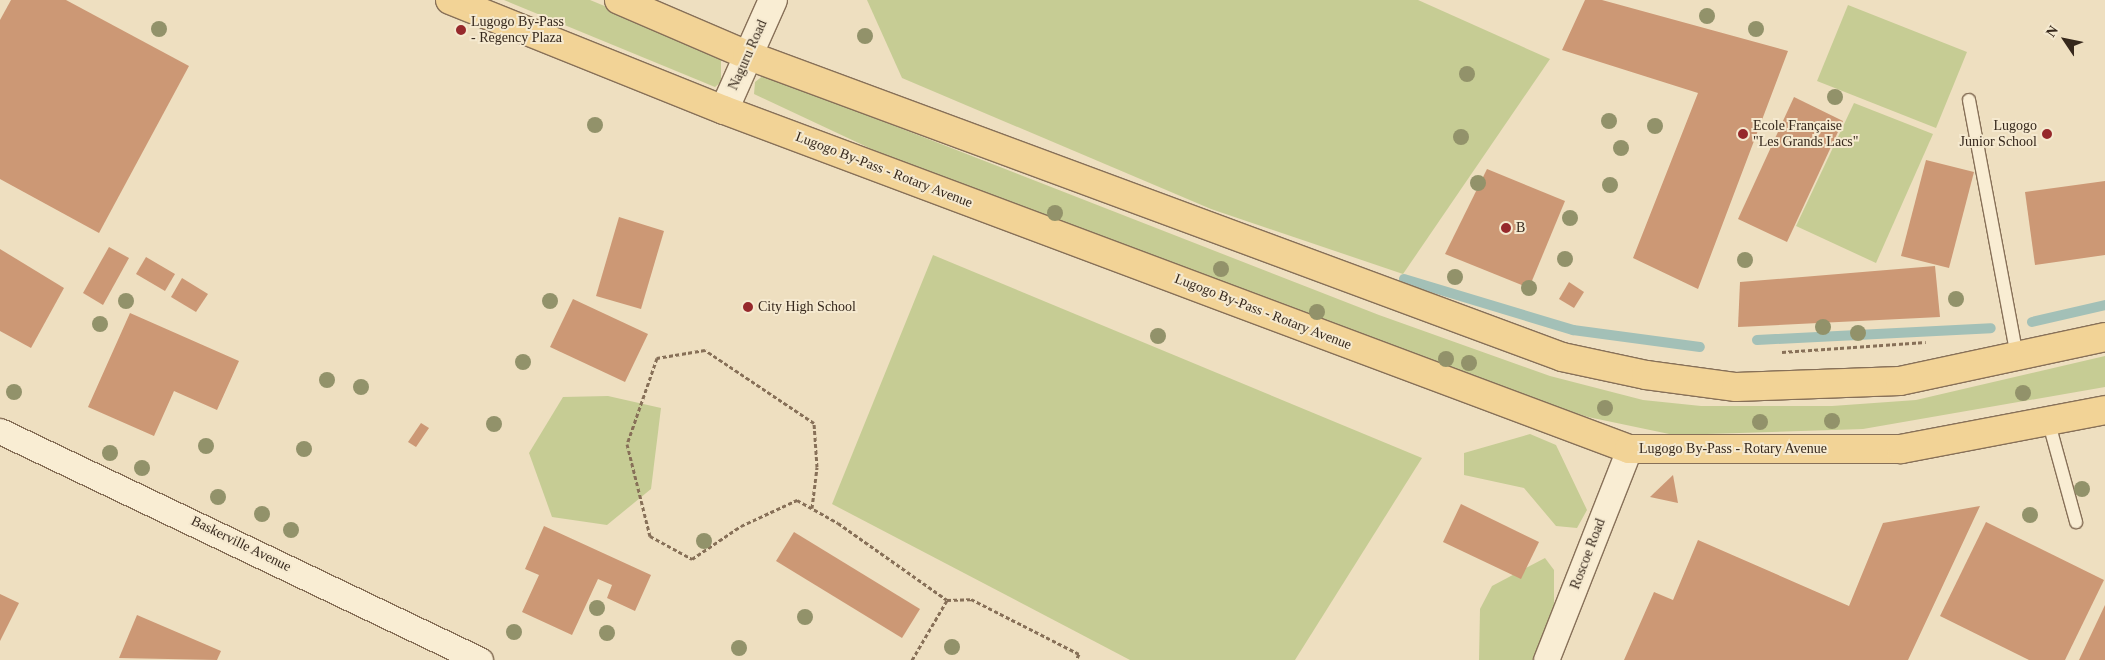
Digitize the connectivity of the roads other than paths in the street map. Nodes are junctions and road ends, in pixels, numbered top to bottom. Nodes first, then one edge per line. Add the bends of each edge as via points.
1 (450, 0) edge
2 (619, 0) edge
3 (773, 0) edge
4 (748, 55) junction
5 (1969, 100) dead end
6 (724, 110) junction
7 (2105, 337) edge
8 (2017, 357) junction
9 (2105, 410) edge
10 (2048, 420) junction
11 (0, 431) edge
12 (1629, 449) junction
13 (2076, 522) dead end
14 (480, 660) edge
15 (1546, 660) edge

1 - 6 main road, Lugogo By-Pass - Rotary Avenue
2 - 4 main road
3 - 4 street, Naguru Road
4 - 6 street, Naguru Road
4 - 8 main road via 1562,357 1646,375 1736,387 1900,381
5 - 8 lane
6 - 12 main road, Lugogo By-Pass - Rotary Avenue
7 - 8 main road
9 - 10 main road, Lugogo By-Pass - Rotary Avenue
10 - 12 main road, Lugogo By-Pass - Rotary Avenue via 1901,449
10 - 13 lane
11 - 14 street, Baskerville Avenue
12 - 15 street, Roscoe Road

